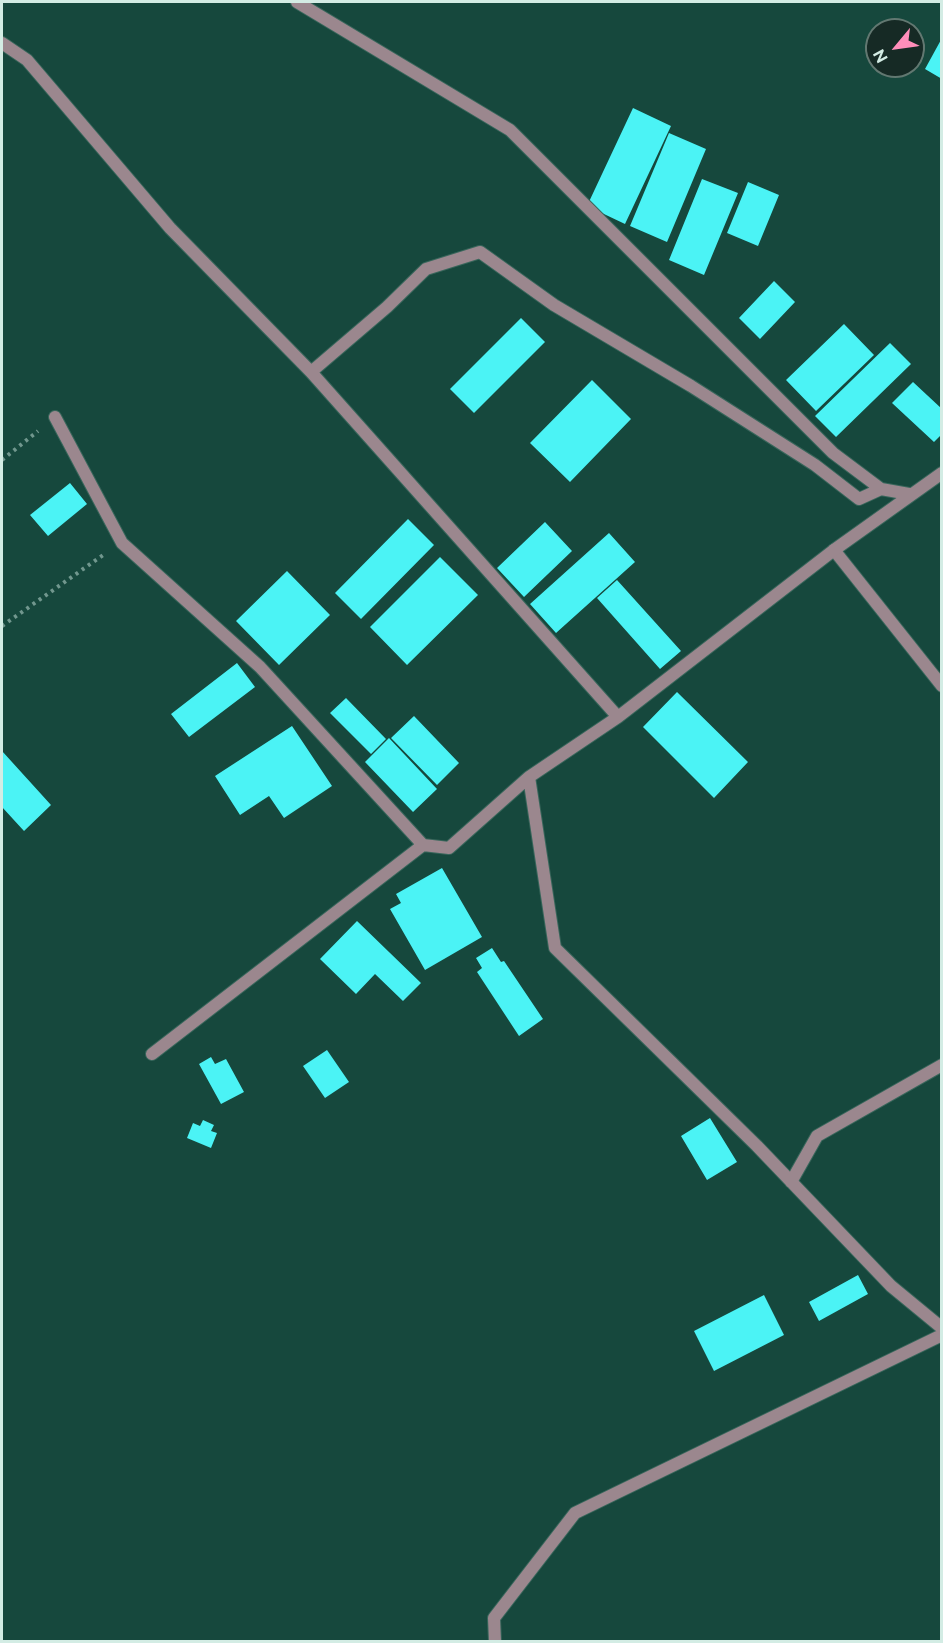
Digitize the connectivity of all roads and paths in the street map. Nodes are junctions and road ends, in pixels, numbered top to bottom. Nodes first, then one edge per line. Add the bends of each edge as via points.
1 (297, 2) edge
2 (2, 42) edge
3 (311, 372) junction
4 (55, 417) joint
5 (2, 460) edge
6 (942, 473) edge
7 (881, 489) junction
8 (909, 494) junction
9 (122, 543) junction
10 (834, 550) junction
11 (2, 626) edge
12 (942, 686) edge
13 (618, 717) junction
14 (529, 777) junction
15 (423, 845) junction
16 (152, 1054) dead end
17 (942, 1065) edge
18 (791, 1182) junction
19 (942, 1328) edge
20 (942, 1335) edge
21 (495, 1641) edge

1 - 7 street via 510,130 833,453
2 - 3 street via 27,60 170,228
3 - 7 street via 426,269 480,252 554,305 815,465 858,499
3 - 13 street
4 - 5 path
4 - 9 street
6 - 8 street
7 - 8 street
8 - 10 street
9 - 11 path
9 - 15 street via 260,667
10 - 12 street
10 - 13 street
13 - 14 street
14 - 15 street via 449,849
14 - 18 street via 555,948
15 - 16 street
17 - 18 street via 817,1136
18 - 19 street via 891,1286
20 - 21 street via 574,1513 494,1618

